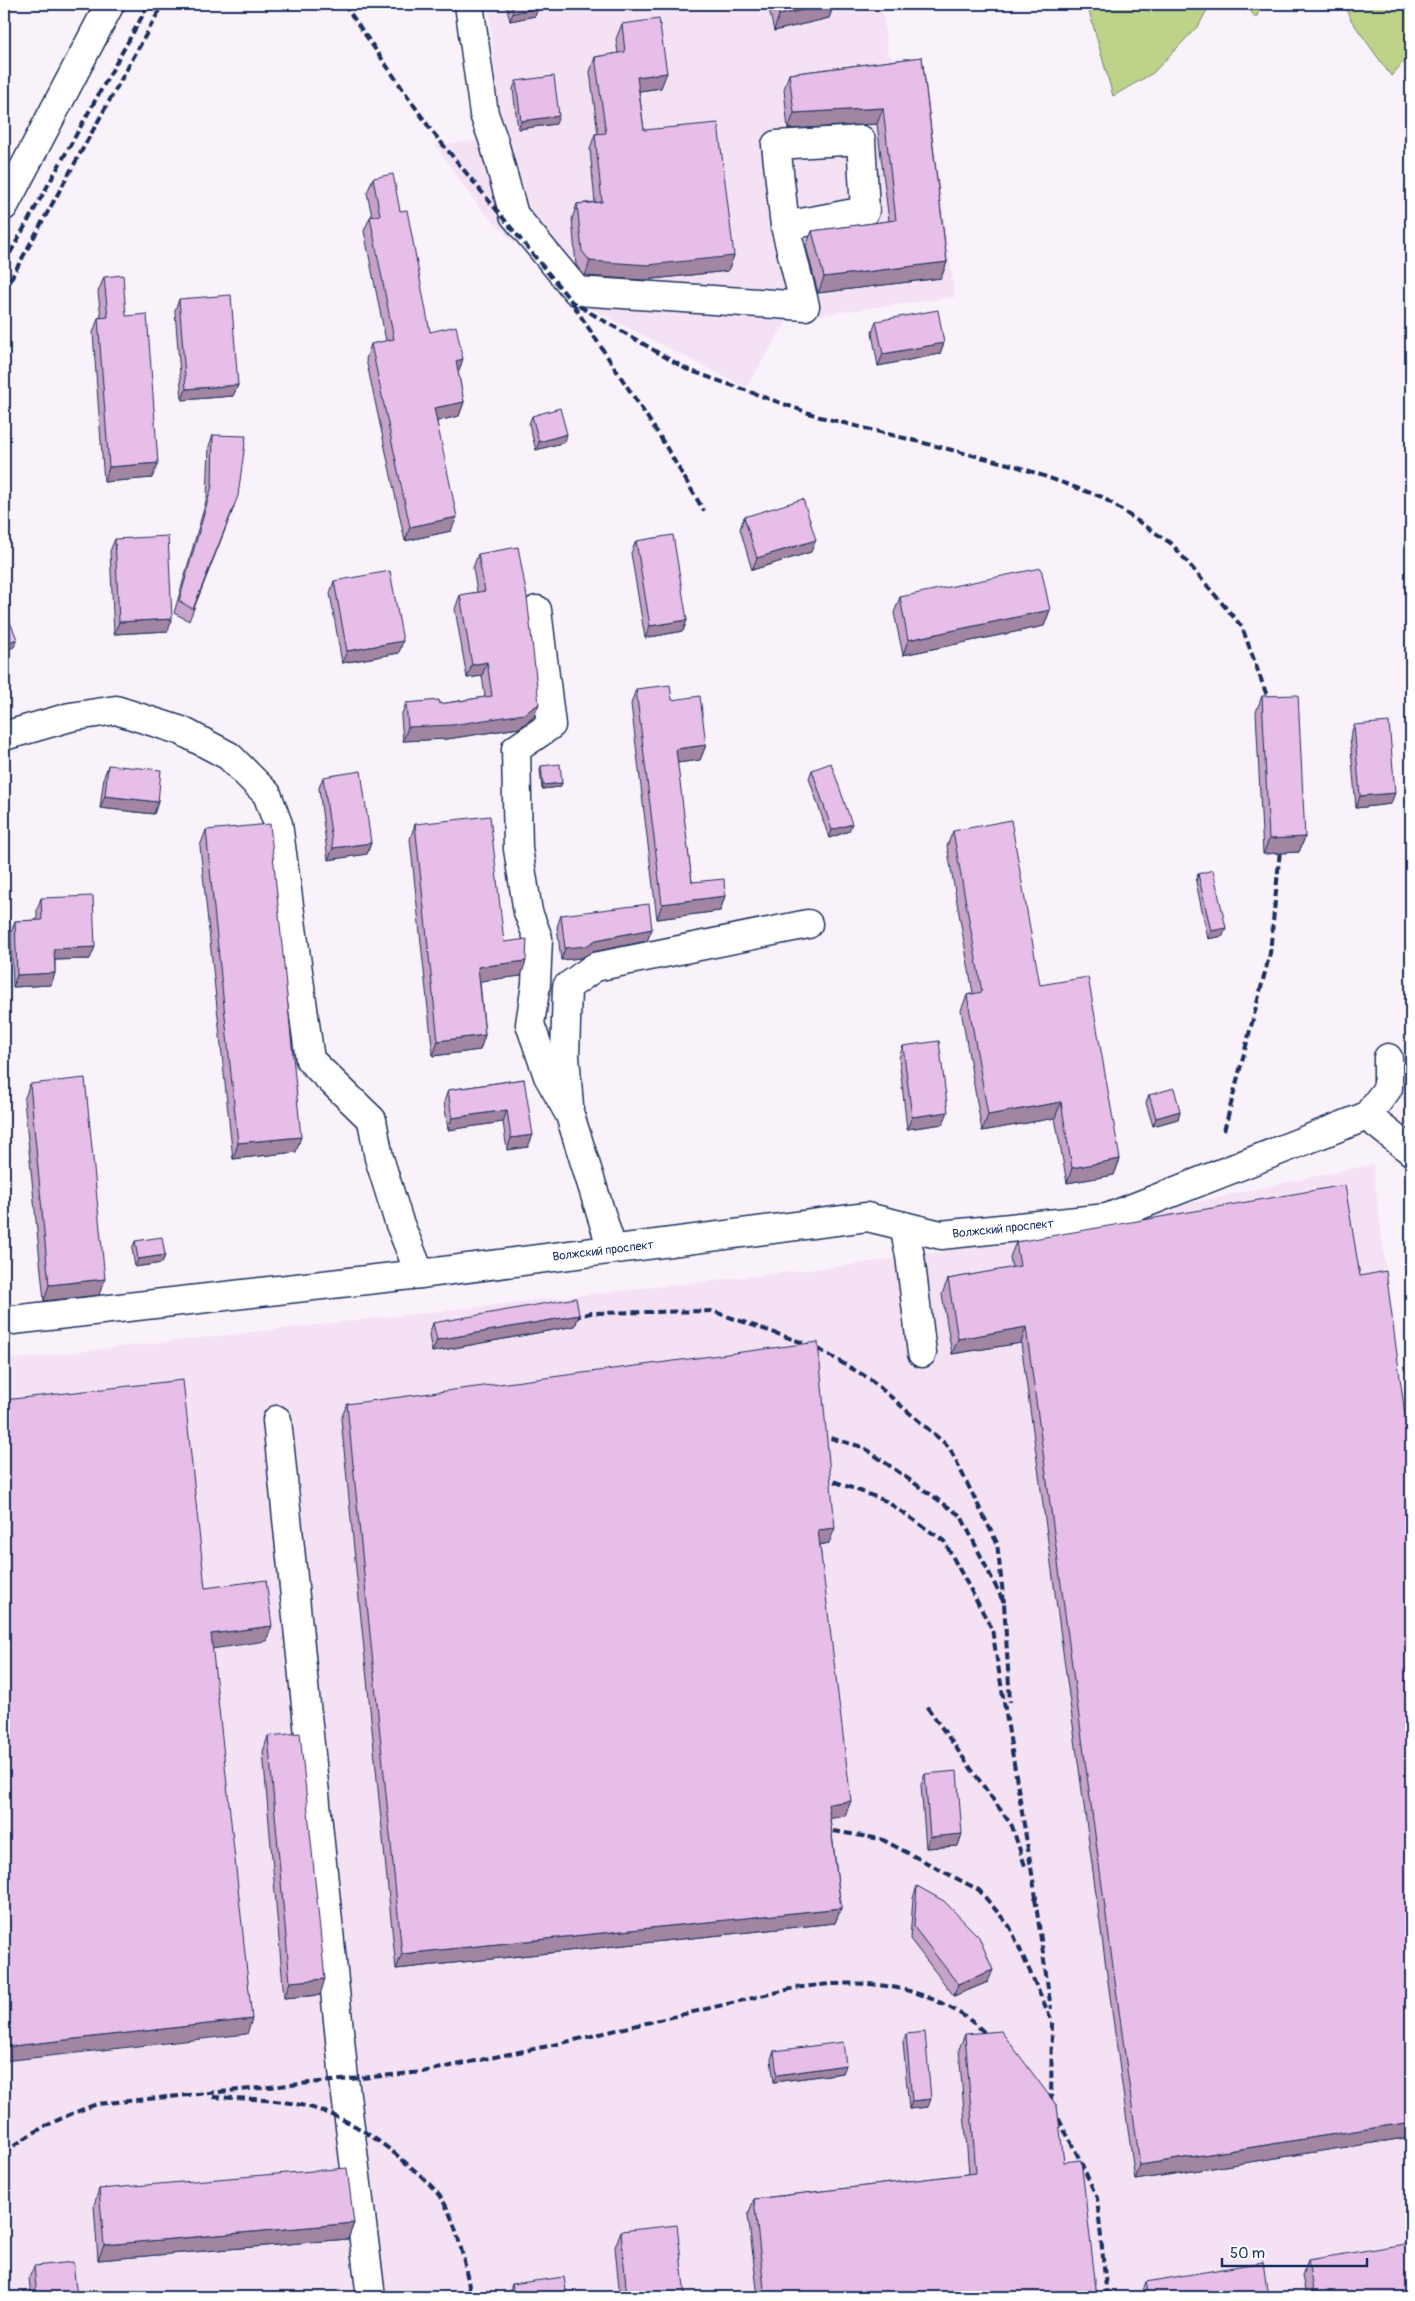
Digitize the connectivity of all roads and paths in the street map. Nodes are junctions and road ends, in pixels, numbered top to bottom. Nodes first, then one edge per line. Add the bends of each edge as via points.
1 (110, 4) edge
2 (469, 4) edge
3 (4, 206) edge
4 (785, 226) dead end
5 (536, 610) dead end
6 (4, 736) edge
7 (808, 924) dead end
8 (1388, 1058) dead end
9 (570, 1115) junction
10 (1367, 1116) junction
11 (1411, 1151) edge
12 (904, 1226) junction
13 (612, 1249) junction
14 (420, 1274) junction
15 (4, 1321) edge
16 (922, 1353) dead end
17 (277, 1420) dead end
18 (371, 2297) edge

1 - 3 street
2 - 4 street via 484,114 514,215 577,291 805,306
5 - 9 street via 551,725 516,749 518,849 528,912 538,938 530,1024 548,1076
6 - 14 street via 70,717 116,710 182,731 229,756 266,794 278,824 310,1060 372,1120 379,1158 396,1213
7 - 9 street via 595,967 567,987 565,1056
8 - 10 street via 1388,1088
9 - 13 street
10 - 11 street
10 - 12 street, Волжский проспект via 1107,1218 941,1235
12 - 13 street, Волжский проспект via 867,1217
12 - 16 street
13 - 14 street, Волжский проспект
14 - 15 street, Волжский проспект
17 - 18 street via 344,2079

